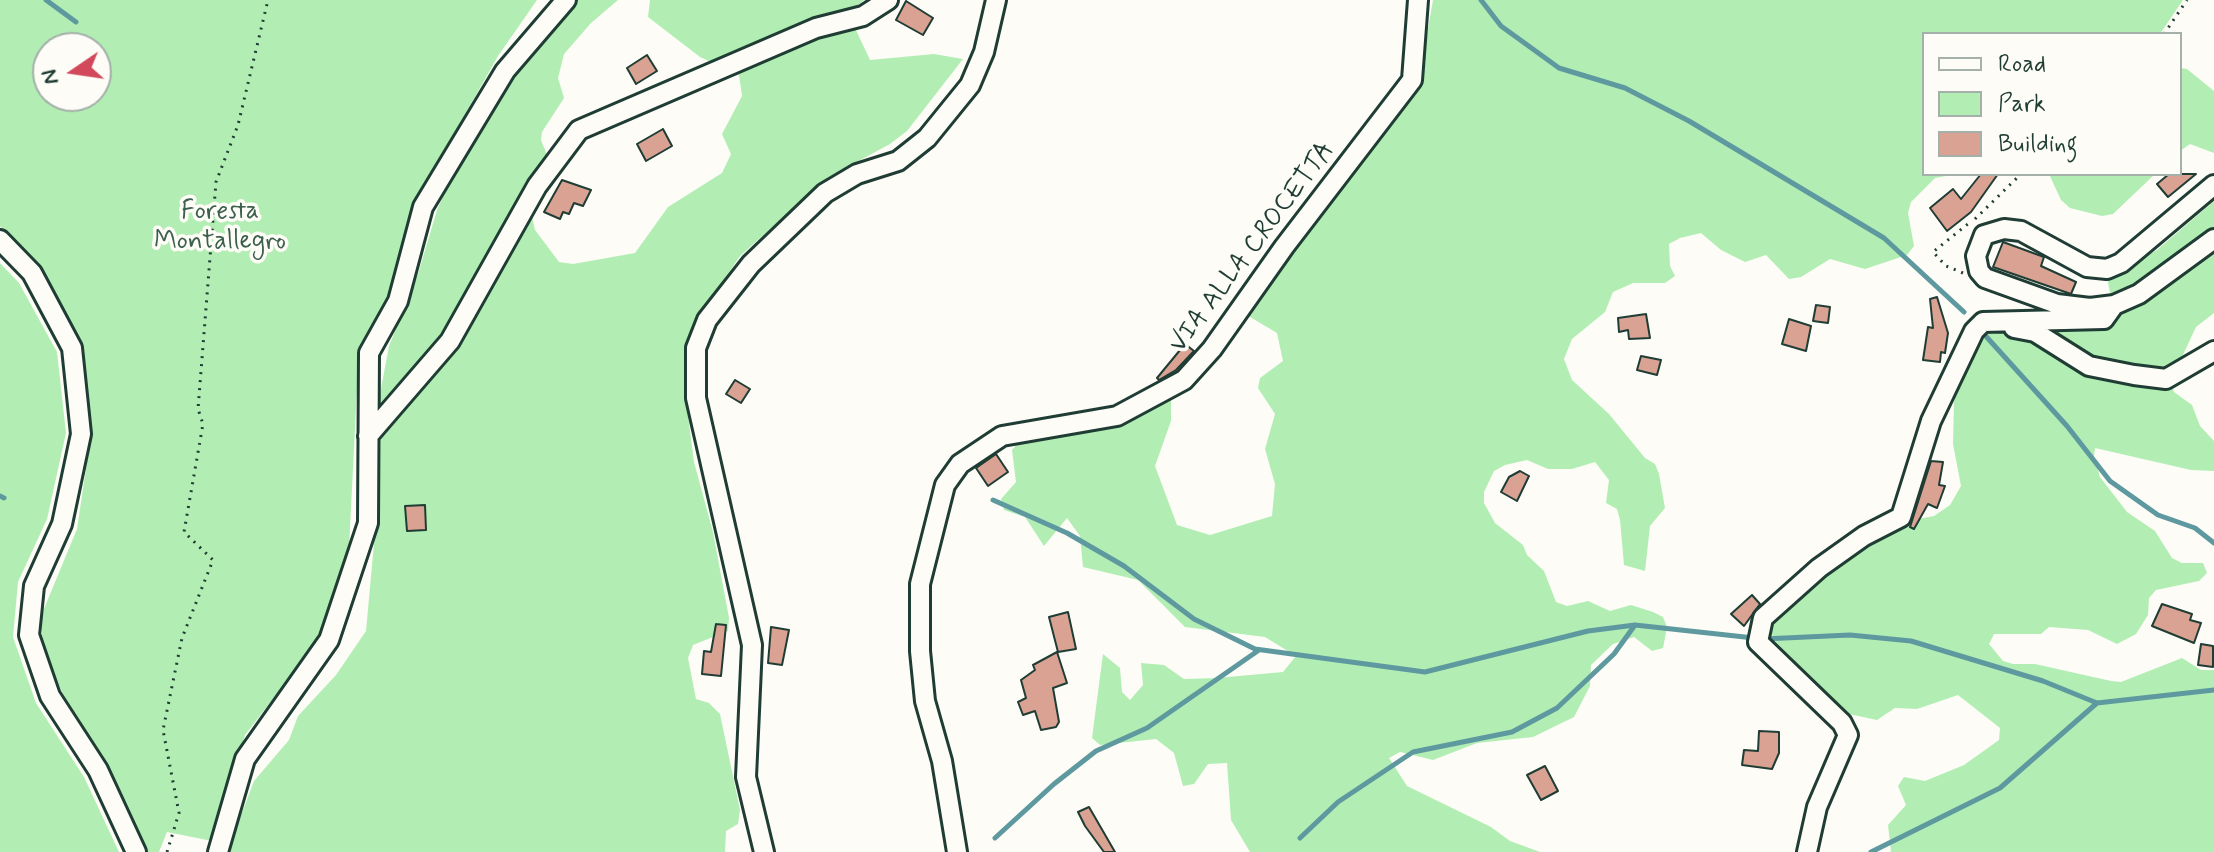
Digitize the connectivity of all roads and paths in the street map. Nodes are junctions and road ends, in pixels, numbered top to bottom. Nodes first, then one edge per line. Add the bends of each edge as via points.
1 (268, 0) edge
2 (566, 0) edge
3 (888, 0) edge
4 (996, 0) edge
5 (1418, 0) edge
6 (2187, 0) edge
7 (2165, 32) edge
8 (2214, 185) edge
9 (2214, 239) edge
10 (0, 240) edge
11 (2114, 305) junction
12 (1983, 322) junction
13 (2214, 351) edge
14 (368, 436) junction
15 (136, 852) edge
16 (167, 852) edge
17 (218, 852) edge
18 (764, 852) edge
19 (957, 852) edge
20 (1807, 852) edge

1 - 16 path via 238,125 216,182 198,409 203,424 184,532 213,560 182,638 163,730 179,813
2 - 14 street via 505,71 423,207 398,301 369,353
3 - 14 street via 863,16 816,28 579,130 537,186 450,341
4 - 18 street via 970,85 927,138 898,161 857,174 825,193 751,264 707,320 696,348 696,398 752,645 746,777
5 - 19 street, VIA ALLA CROCETTA via 1412,80 1184,380 1117,416 1002,436 960,464 945,485 920,584 920,651 925,701 942,761
6 - 7 path
8 - 11 street via 2107,269 2087,267 2021,231 1993,230 1984,235 1976,256 1985,278 2057,304
9 - 11 street via 2139,294
10 - 15 street via 32,273 72,348 81,434 62,524 34,586 29,635 50,696 98,770
11 - 12 street via 2104,319
12 - 13 street via 2035,332 2089,366 2134,375 2166,379
12 - 20 street via 1970,336 1931,421 1901,517 1819,568 1771,608 1758,627 1758,642 1842,723 1848,735 1817,807
14 - 17 street via 368,523 329,640 245,759

